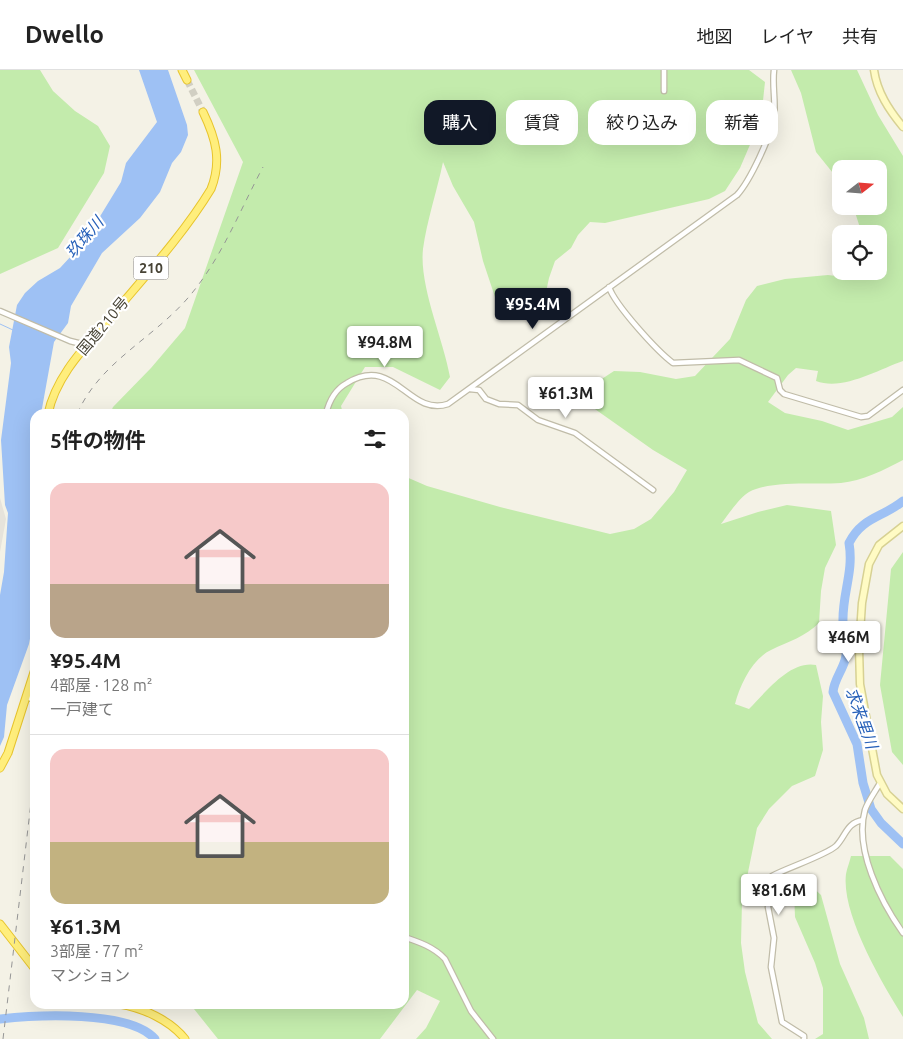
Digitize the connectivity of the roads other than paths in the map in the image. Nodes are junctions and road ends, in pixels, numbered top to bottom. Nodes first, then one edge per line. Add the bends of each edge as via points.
1 (182, 70) edge
2 (664, 70) edge
3 (774, 70) edge
4 (874, 70) edge
5 (187, 80) tunnel mouth
6 (664, 91) dead end
7 (204, 112) tunnel mouth
8 (903, 127) edge
9 (609, 287) junction
10 (2, 311) edge
11 (86, 345) junction
12 (468, 389) junction
13 (903, 390) edge
14 (49, 409) edge
15 (328, 409) edge
16 (654, 490) dead end
17 (903, 526) edge
18 (30, 684) edge
19 (26, 696) junction
20 (30, 698) edge
21 (0, 768) edge
22 (880, 783) junction
23 (903, 809) edge
24 (863, 820) junction
25 (0, 924) edge
26 (903, 933) edge
27 (409, 939) edge
28 (30, 963) edge
29 (136, 1009) edge
30 (185, 1039) edge
31 (493, 1039) edge
32 (804, 1039) edge

1 - 5 highway
2 - 6 street
3 - 9 street via 774,118 744,187
4 - 8 main road via 886,104
7 - 11 highway, 国道210号 / 210 via 217,146 217,175 211,189 136,287
9 - 12 street
9 - 13 street via 636,325 673,363 739,360 777,378 784,394 861,417 868,416
10 - 11 street via 70,342
11 - 14 highway, 国道210号 / 210 via 53,394
12 - 15 street via 448,404 432,406 421,402 394,381 364,376 342,385
12 - 16 street via 479,390 486,399 499,404 518,405 538,420 575,433
17 - 22 main road via 885,538 873,554 862,603 860,684
18 - 19 highway
19 - 20 street
19 - 21 highway
22 - 23 main road
22 - 24 street via 868,803
24 - 26 street via 862,837 871,870 885,908
24 - 32 street via 856,821 844,832 836,846 772,876 768,907 774,938 771,967 782,1022
25 - 28 highway
27 - 31 street via 438,952 445,959 471,1011
29 - 30 highway via 164,1021

